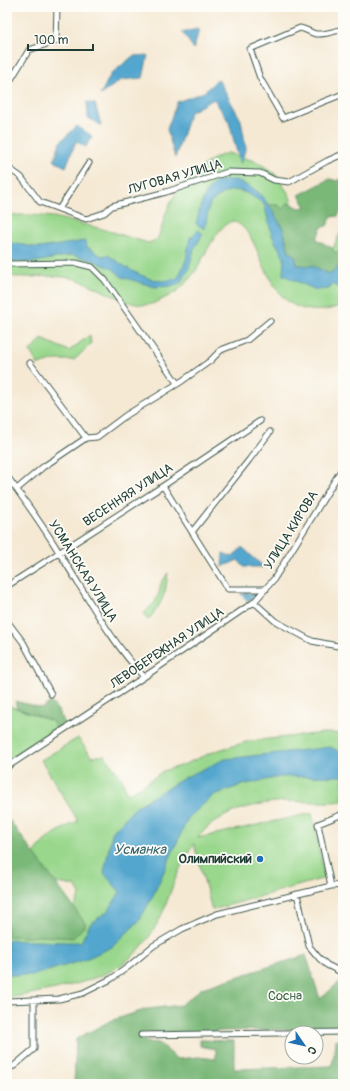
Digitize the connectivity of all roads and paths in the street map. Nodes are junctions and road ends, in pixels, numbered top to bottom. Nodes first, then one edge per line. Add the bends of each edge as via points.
1 (57, 7) edge
2 (343, 29) edge
3 (7, 86) edge
4 (343, 94) edge
5 (343, 154) edge
6 (89, 164) dead end
7 (7, 167) edge
8 (59, 209) junction
9 (7, 264) edge
10 (270, 321) dead end
11 (30, 363) dead end
12 (177, 383) junction
13 (260, 421) dead end
14 (270, 432) dead end
15 (86, 438) junction
16 (343, 467) edge
17 (7, 476) edge
18 (163, 486) junction
19 (17, 489) junction
20 (192, 532) junction
21 (60, 553) junction
22 (7, 586) edge
23 (266, 589) junction
24 (254, 602) junction
25 (7, 621) edge
26 (343, 648) edge
27 (144, 677) junction
28 (51, 694) dead end
29 (7, 767) edge
30 (343, 814) edge
31 (343, 885) edge
32 (331, 886) junction
33 (297, 894) junction
34 (343, 973) edge
35 (7, 1001) edge
36 (34, 1001) junction
37 (343, 1032) edge
38 (141, 1035) dead end
39 (7, 1070) edge

1 - 3 street via 56,41 28,50
2 - 4 street via 315,34 300,28 250,49 260,78 283,118
5 - 8 street, ЛУГОВАЯ УЛИЦА via 289,182 274,180 260,173 228,172 112,206 104,213 86,219
6 - 8 street
7 - 8 street, ЛУГОВАЯ УЛИЦА via 20,177 40,202
9 - 12 street via 76,264 92,268 105,280
10 - 12 street via 247,340 221,350 210,361
11 - 15 street
12 - 15 street via 125,416 98,437
13 - 18 street, ВЕСЕННЯЯ УЛИЦА
14 - 20 street
15 - 19 street via 43,467
16 - 23 street, УЛИЦА КИРОВА
17 - 19 street, УСМАНСКАЯ УЛИЦА
18 - 20 street
18 - 21 street, ВЕСЕННЯЯ УЛИЦА
19 - 21 street, УСМАНСКАЯ УЛИЦА
20 - 23 street via 228,589
21 - 22 street, ВЕСЕННЯЯ УЛИЦА
21 - 27 street, УСМАНСКАЯ УЛИЦА via 98,617
23 - 24 street, УЛИЦА КИРОВА
24 - 26 street via 275,621 312,641
24 - 27 street, ЛЕВОБЕРЕЖНАЯ УЛИЦА
25 - 28 street via 23,642
27 - 29 street, ЛЕВОБЕРЕЖНАЯ УЛИЦА
30 - 32 street via 318,824
31 - 32 street
32 - 33 street
33 - 34 street via 309,946 327,965
33 - 36 street via 216,914 182,929 153,946 111,979 83,993 59,999
35 - 36 street
36 - 39 street via 34,1050
37 - 38 street

